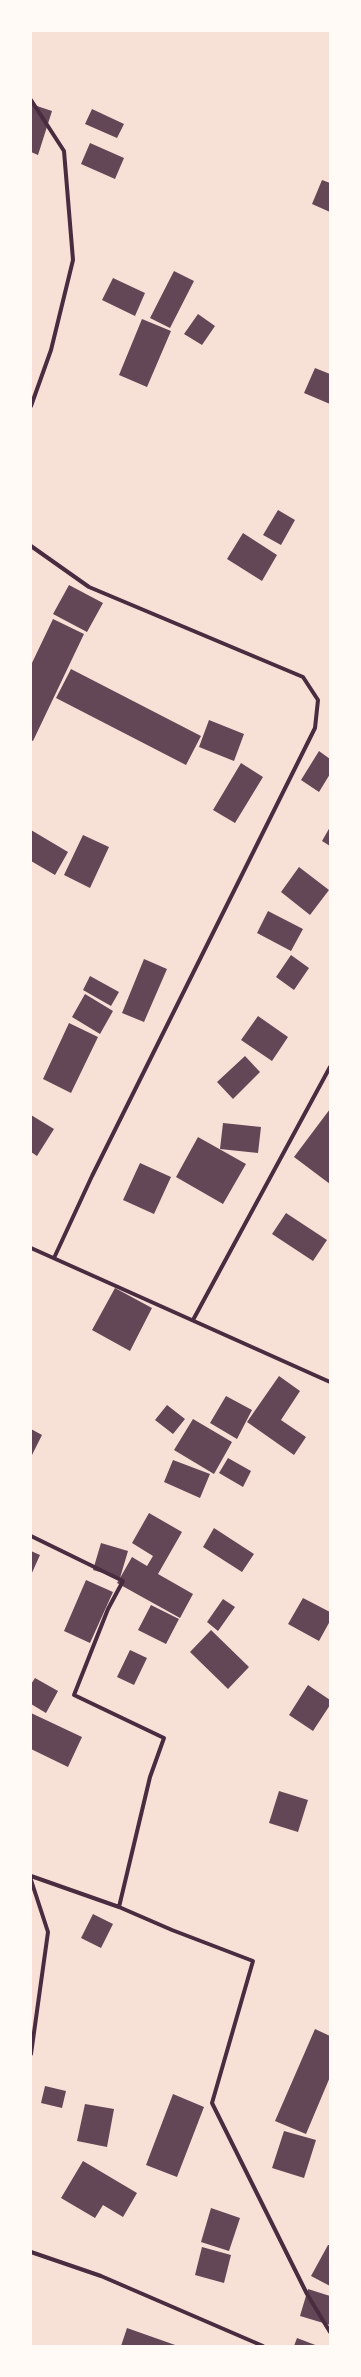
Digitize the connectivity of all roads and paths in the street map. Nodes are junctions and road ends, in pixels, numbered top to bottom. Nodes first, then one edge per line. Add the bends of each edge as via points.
1 (31, 100) edge
2 (31, 406) edge
3 (31, 546) edge
4 (330, 1067) edge
5 (31, 1248) edge
6 (54, 1258) junction
7 (193, 1320) junction
8 (330, 1382) edge
9 (31, 1536) edge
10 (31, 1876) edge
11 (31, 1880) edge
12 (119, 1907) junction
13 (31, 2054) edge
14 (31, 2252) edge
15 (330, 2332) edge
16 (263, 2346) edge

1 - 2 street via 64,151 73,260 51,350
3 - 6 street via 89,587 303,678 318,700 315,728 92,1176
4 - 7 street
5 - 6 street
6 - 7 street
7 - 8 street
9 - 12 street via 123,1581 108,1610 74,1695 164,1738 150,1777
10 - 12 street
11 - 13 street via 48,1932
12 - 15 street via 253,1961 212,2104 307,2294
14 - 16 street via 102,2276

